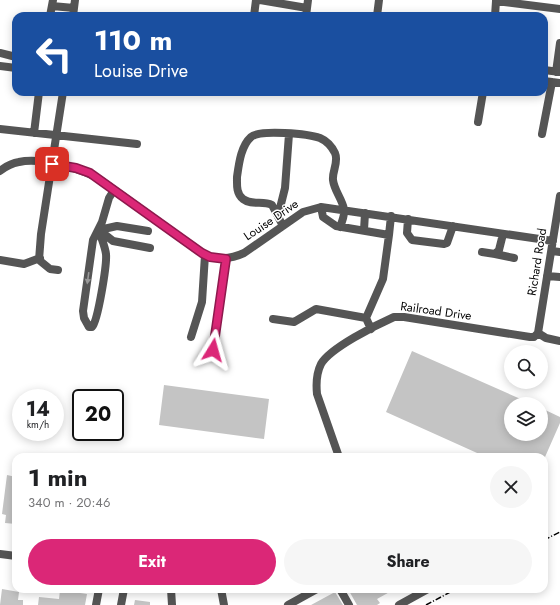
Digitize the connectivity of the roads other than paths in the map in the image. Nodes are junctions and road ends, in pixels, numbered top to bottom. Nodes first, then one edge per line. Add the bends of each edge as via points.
1 (256, 0) edge
2 (260, 0) edge
3 (379, 0) edge
4 (52, 3) edge
5 (74, 8) edge
6 (307, 8) edge
7 (560, 9) edge
8 (254, 12) edge
9 (378, 12) edge
10 (495, 12) edge
11 (560, 43) edge
12 (0, 53) edge
13 (12, 56) edge
14 (0, 66) edge
15 (12, 68) edge
16 (548, 71) edge
17 (558, 72) edge
18 (552, 82) edge
19 (39, 96) edge
20 (62, 96) edge
21 (482, 96) edge
22 (478, 122) dead end
23 (0, 129) edge
24 (34, 133) junction
25 (57, 134) junction
26 (289, 134) junction
27 (542, 134) dead end
28 (137, 144) dead end
29 (52, 164) junction
30 (0, 171) edge
31 (114, 190) junction
32 (560, 196) edge
33 (320, 207) junction
34 (344, 210) junction
35 (365, 212) junction
36 (278, 216) junction
37 (391, 216) junction
38 (558, 217) edge
39 (408, 219) junction
40 (283, 226) junction
41 (453, 226) junction
42 (340, 227) junction
43 (99, 230) junction
44 (364, 230) junction
45 (148, 231) dead end
46 (503, 234) junction
47 (389, 235) junction
48 (553, 241) junction
49 (150, 248) dead end
50 (556, 251) edge
51 (482, 252) dead end
52 (495, 254) junction
53 (205, 255) junction
54 (40, 258) junction
55 (514, 258) dead end
56 (226, 259) junction
57 (0, 260) edge
58 (58, 270) dead end
59 (547, 276) junction
60 (560, 277) edge
61 (366, 318) junction
62 (273, 319) dead end
63 (371, 329) junction
64 (538, 333) junction
65 (191, 337) dead end
66 (560, 341) edge
67 (213, 350) dead end
68 (338, 453) edge
69 (0, 554) edge
70 (12, 556) edge
71 (98, 593) edge
72 (123, 593) edge
73 (171, 593) edge
74 (222, 593) edge
75 (310, 593) edge
76 (342, 593) edge
77 (421, 593) edge
78 (96, 605) edge
79 (121, 605) edge
80 (172, 605) edge
81 (224, 605) edge
82 (288, 605) edge
83 (349, 605) edge
84 (399, 605) edge

1 - 8 street
2 - 6 street
3 - 9 street
4 - 5 street
7 - 10 street via 496,1
11 - 17 street
12 - 13 street
14 - 15 street
16 - 17 street
18 - 27 street
19 - 24 street
20 - 25 street
21 - 22 street
23 - 24 street
24 - 25 street
25 - 28 street
25 - 29 street
26 - 34 street via 313,136 328,142 335,153 333,180
26 - 36 street via 285,188
26 - 36 street via 274,132 252,136 245,144 238,168 237,184 241,198 248,203 268,203
29 - 30 street via 21,161
29 - 31 street via 85,171
29 - 54 street via 41,234
31 - 43 street
31 - 53 street
32 - 38 street, Richard Road
33 - 34 street, Louise Drive
33 - 40 street, Louise Drive via 303,212
33 - 42 street via 323,217
34 - 35 street, Louise Drive
34 - 42 street
35 - 37 street, Louise Drive
35 - 44 street
36 - 40 street
37 - 39 street, Louise Drive
37 - 47 street
38 - 48 street, Richard Road
39 - 41 street, Louise Drive
39 - 41 street via 407,233 412,240 447,243
40 - 56 street, Louise Drive via 244,253
41 - 46 street, Louise Drive
42 - 44 street
43 -> 43 street via 93,240 83,312 89,327 96,324 106,254
43 - 45 street via 118,226
43 - 49 street via 113,241
44 - 47 street
46 - 48 street, Louise Drive
46 - 52 street via 499,250
47 - 61 street via 383,279
48 - 50 street, Richard Road
50 - 59 street, Richard Road
51 - 52 street
52 - 55 street
53 - 56 street
53 - 65 street via 202,302
54 - 57 street via 24,264
54 - 58 street via 39,260 50,269
56 - 67 street
59 - 60 street
59 - 64 street, Richard Road
61 - 62 street via 316,309 294,322
61 - 63 street
63 - 64 street, Railroad Drive via 394,317 404,317 530,337
63 - 68 street, Railroad Drive via 331,352 320,365 316,377 317,394
64 - 66 street
69 - 70 street
71 - 78 street
72 - 79 street
73 - 80 street
74 - 81 street
75 - 82 street
76 - 83 street
77 - 84 street

